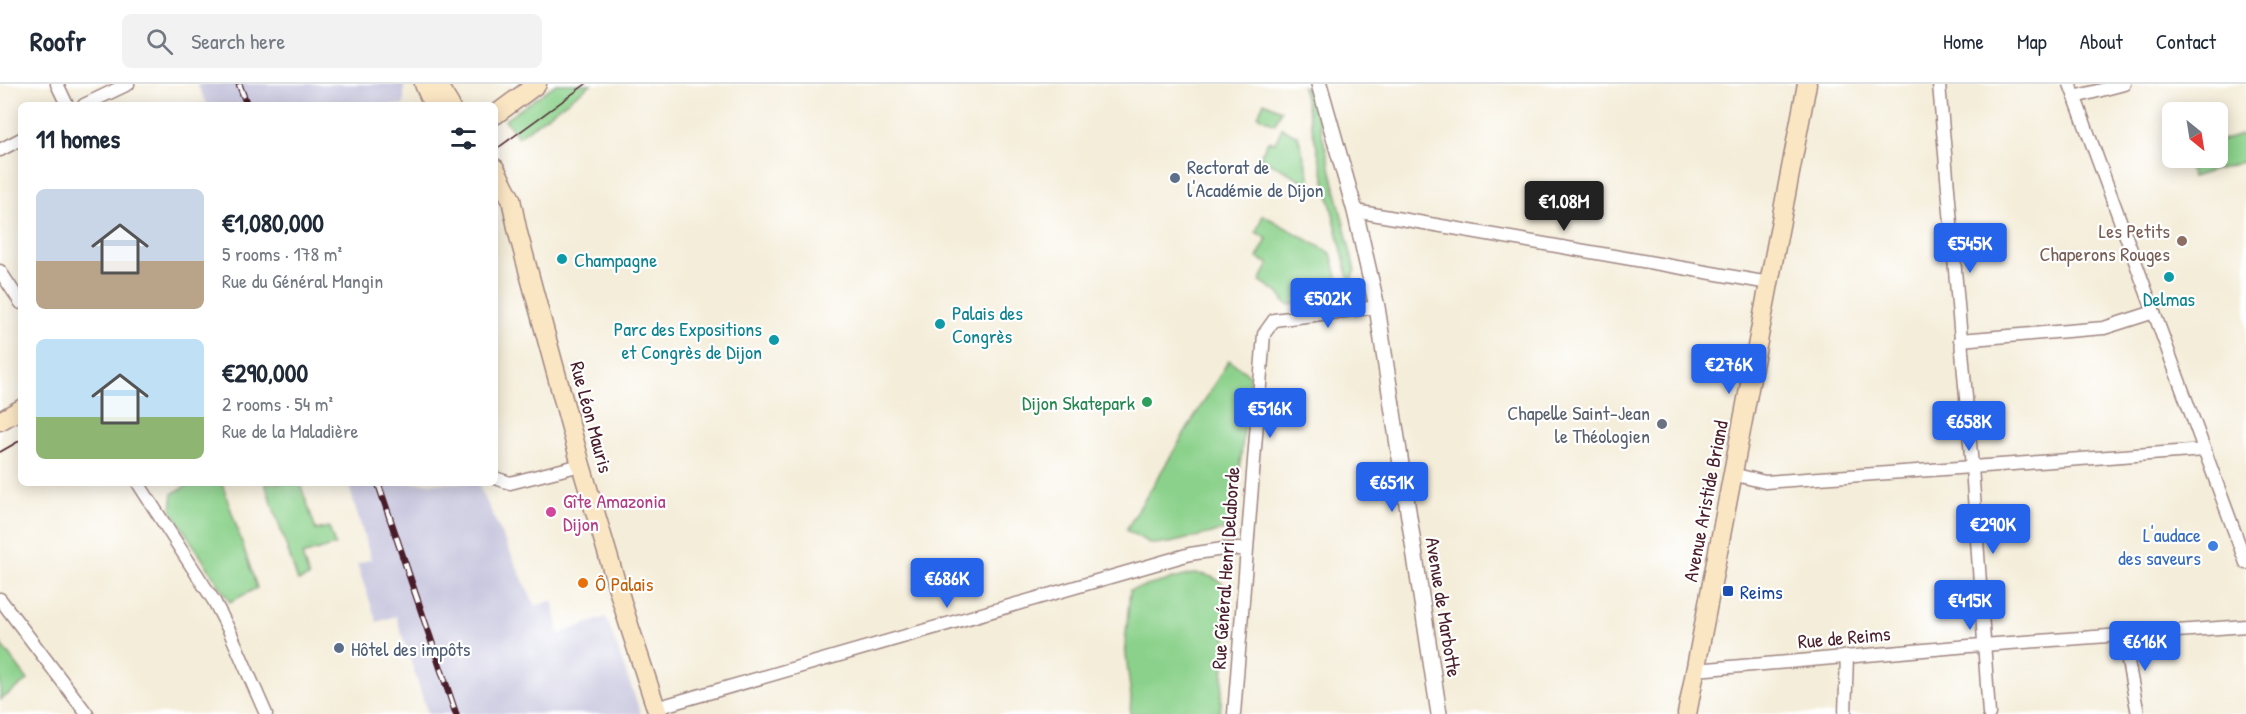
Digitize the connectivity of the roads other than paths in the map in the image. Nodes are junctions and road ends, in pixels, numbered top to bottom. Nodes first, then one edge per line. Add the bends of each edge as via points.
1 (57, 84) edge
2 (128, 84) edge
3 (424, 84) edge
4 (437, 84) edge
5 (537, 84) edge
6 (1319, 84) edge
7 (1807, 84) edge
8 (1939, 84) edge
9 (2070, 84) edge
10 (2124, 84) edge
11 (2075, 97) junction
12 (66, 102) edge
13 (90, 102) edge
14 (432, 102) edge
15 (448, 102) edge
16 (498, 113) edge
17 (18, 141) edge
18 (0, 150) edge
19 (498, 174) edge
20 (498, 197) edge
21 (1355, 211) junction
22 (518, 233) junction
23 (0, 271) edge
24 (1769, 283) junction
25 (18, 298) edge
26 (1377, 307) junction
27 (2154, 312) junction
28 (1960, 340) junction
29 (18, 411) edge
30 (0, 421) edge
31 (2205, 450) junction
32 (581, 465) junction
33 (1972, 467) junction
34 (1732, 474) junction
35 (498, 479) edge
36 (140, 486) edge
37 (1245, 549) junction
38 (2246, 563) edge
39 (0, 599) edge
40 (2246, 626) edge
41 (2123, 636) junction
42 (1984, 645) junction
43 (1847, 656) junction
44 (1696, 670) junction
45 (657, 711) edge
46 (87, 714) edge
47 (266, 714) edge
48 (1234, 714) edge
49 (1439, 714) edge
50 (1687, 714) edge
51 (1845, 714) edge
52 (1989, 714) edge
53 (2138, 714) edge

1 - 12 street
2 - 13 street
3 - 14 main road
4 - 15 main road
5 - 16 main road
6 - 21 street, Avenue de Marbotte
7 - 24 main road, Avenue Aristide Briand
8 - 28 street
9 - 11 street
10 - 11 street
11 - 27 street
17 - 18 street
19 - 22 main road, Rue Léon Mauris via 511,199
20 - 22 main road, Rue Léon Mauris
21 - 24 street
21 - 26 street, Avenue de Marbotte
22 - 32 main road, Rue Léon Mauris
23 - 25 street
24 - 34 main road, Avenue Aristide Briand
26 - 37 street, Rue Général Henri Delaborde via 1274,320 1264,334
26 - 49 street, Avenue de Marbotte
27 - 28 street via 2104,328
27 - 31 street
28 - 33 street
29 - 30 main road
31 - 33 street
31 - 38 street
32 - 35 street via 510,483
32 - 45 main road, Rue Léon Mauris
33 - 34 street via 1765,482
33 - 42 street
34 - 44 main road, Avenue Aristide Briand
36 - 47 street via 214,600
37 - 45 street via 1190,554
37 - 48 street, Rue Général Henri Delaborde
39 - 46 street
40 - 41 street, Rue de Reims
41 - 42 street, Rue de Reims
41 - 53 street
42 - 43 street, Rue de Reims
42 - 52 street
43 - 44 street, Rue de Reims
43 - 51 street
44 - 50 main road, Avenue Aristide Briand

